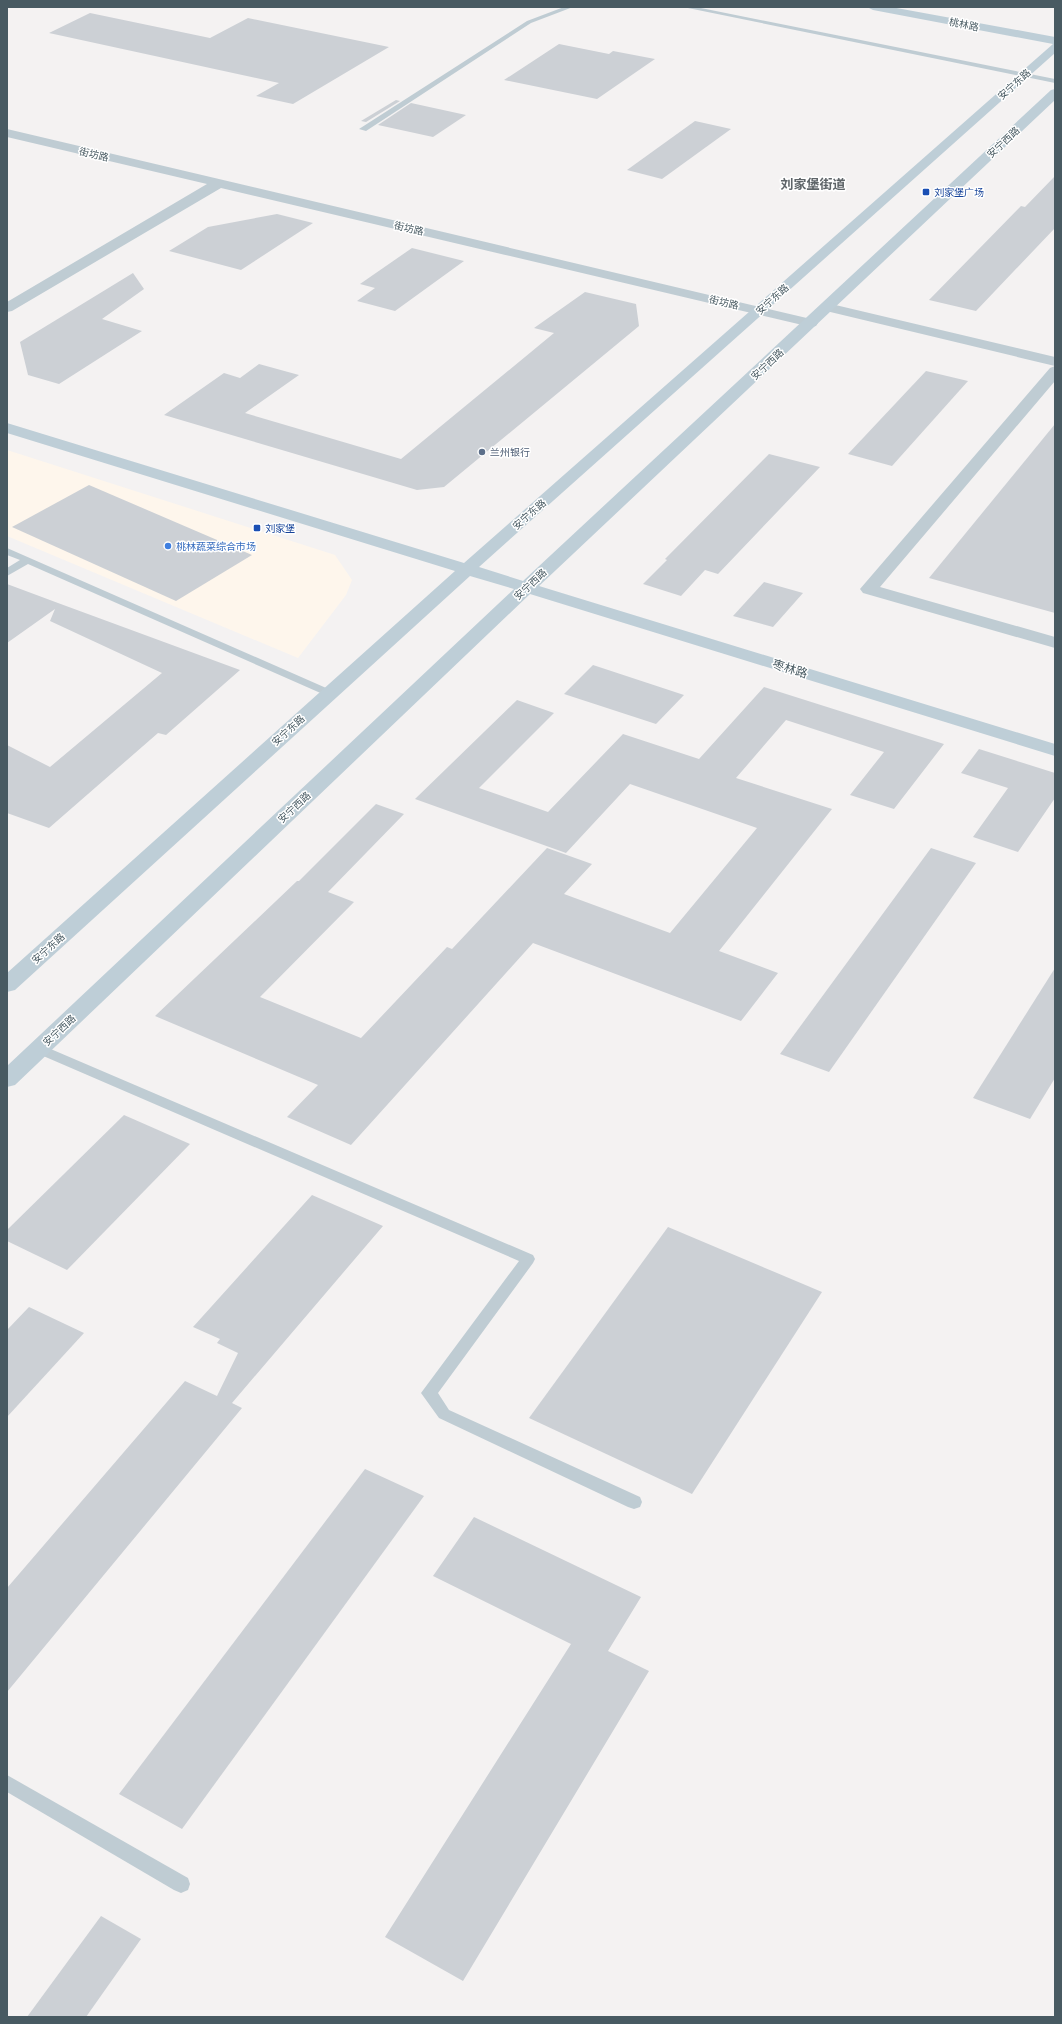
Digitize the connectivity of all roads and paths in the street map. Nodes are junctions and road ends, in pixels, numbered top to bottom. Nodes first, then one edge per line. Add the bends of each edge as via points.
1 (570, 7) edge
2 (686, 7) edge
3 (873, 7) edge
4 (1055, 41) edge
5 (1055, 47) edge
6 (1024, 75) junction
7 (1055, 80) edge
8 (1055, 93) edge
9 (362, 129) dead end
10 (7, 133) edge
11 (219, 183) junction
12 (827, 307) junction
13 (7, 308) edge
14 (760, 311) junction
15 (811, 323) junction
16 (1055, 362) edge
17 (1055, 371) edge
18 (7, 428) edge
19 (7, 551) edge
20 (27, 560) junction
21 (466, 570) junction
22 (7, 572) edge
23 (526, 588) junction
24 (1055, 643) edge
25 (329, 693) junction
26 (1055, 750) edge
27 (7, 984) edge
28 (39, 1049) junction
29 (7, 1079) edge
30 (634, 1502) dead end
31 (7, 1783) edge
32 (181, 1884) dead end

1 - 9 lane via 529,22
2 - 6 lane
3 - 4 main road, 桃林路
5 - 6 main road, 安宁东路
6 - 7 lane
6 - 14 main road, 安宁东路
8 - 12 main road, 安宁西路
10 - 11 street, 街坊路
11 - 13 street
11 - 14 street, 街坊路
12 - 15 main road, 安宁西路
12 - 16 street
14 - 15 street, 街坊路
14 - 21 main road, 安宁东路
15 - 23 main road, 安宁西路
17 - 24 street via 869,589
18 - 21 main road, 枣林路
19 - 20 lane
20 - 22 lane
20 - 25 lane
21 - 23 main road, 枣林路
21 - 25 main road, 安宁东路
23 - 26 main road, 枣林路
23 - 28 main road, 安宁西路
25 - 27 main road, 安宁东路
28 - 29 main road, 安宁西路
28 - 30 lane via 528,1259 430,1393 444,1414
31 - 32 lane

